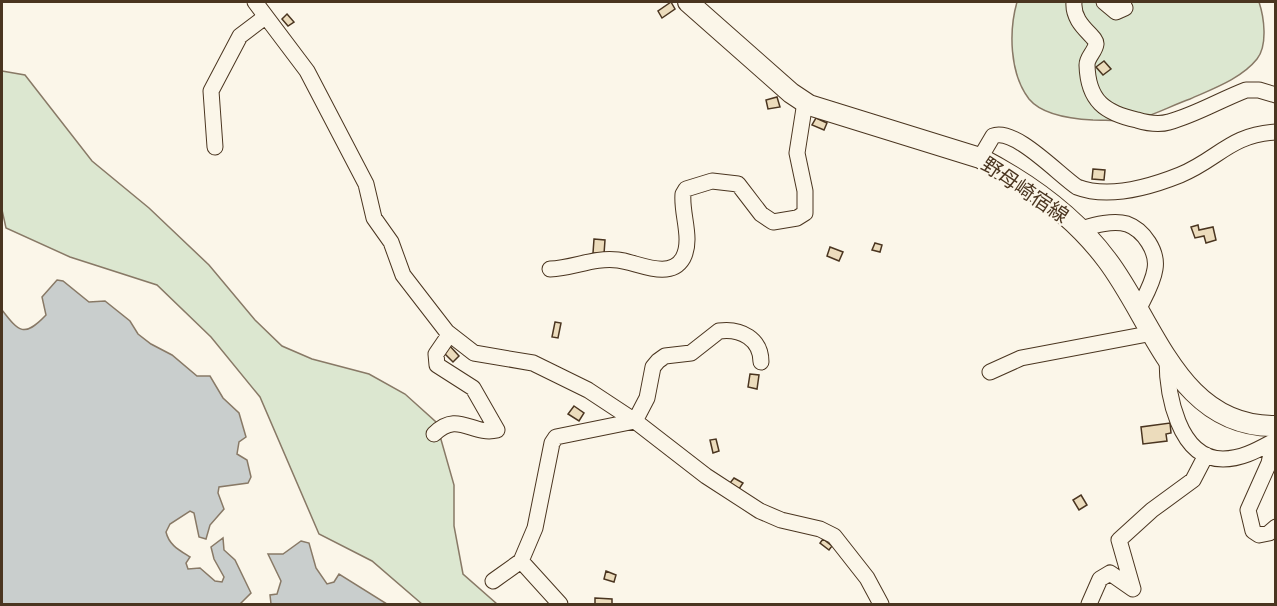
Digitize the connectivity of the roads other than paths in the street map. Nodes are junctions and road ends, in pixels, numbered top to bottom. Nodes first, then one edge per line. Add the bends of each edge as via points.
1 (255, 2) edge
2 (687, 2) edge
3 (1074, 2) edge
4 (1104, 2) edge
5 (1122, 2) edge
6 (265, 17) junction
7 (1275, 95) edge
8 (805, 102) junction
9 (1275, 132) edge
10 (215, 147) dead end
11 (980, 158) junction
12 (1081, 230) junction
13 (550, 268) dead end
14 (1139, 308) junction
15 (1153, 333) junction
16 (449, 335) junction
17 (1167, 359) junction
18 (761, 362) dead end
19 (990, 372) dead end
20 (635, 421) junction
21 (434, 434) dead end
22 (1275, 436) edge
23 (1206, 455) junction
24 (1275, 527) edge
25 (521, 561) junction
26 (493, 581) dead end
27 (560, 604) edge
28 (881, 604) edge
29 (1089, 604) edge

1 - 6 street
2 - 8 main road, 野母崎宿線
3 - 7 street via 1076,18 1096,44 1087,66 1091,88 1096,99 1114,115 1166,123 1246,90
4 - 5 street via 1116,12 1125,9
6 - 10 street via 240,36 211,91
6 - 16 street via 307,71 348,146 366,184 374,218 391,242 411,289
8 - 11 main road, 野母崎宿線 via 831,114
8 - 13 street via 797,153 805,213 773,222 761,214 738,184 712,181 686,189 683,194 686,241 683,257 676,265 655,269 604,259
9 - 11 street via 1240,138 1181,175 1111,191 1077,187 1018,140 1003,134 993,136
11 - 12 main road, 野母崎宿線 via 1041,196
12 - 14 main road, 野母崎宿線
12 - 14 street via 1098,224 1128,224 1148,241 1155,256 1155,269
14 - 15 main road, 野母崎宿線
15 - 17 main road, 野母崎宿線
15 - 19 street via 1021,358
16 - 20 street via 474,353 533,363 588,390
16 - 21 street via 436,354 437,365 473,388 497,430 452,423 443,424
17 - 22 main road, 野母崎宿線 via 1190,391 1219,413
17 - 23 street via 1167,382 1176,416 1196,449
18 - 20 street via 758,344 741,332 728,330 719,331 691,353 664,356 653,367 647,398
20 - 25 street via 556,437 535,528
20 - 28 street via 706,476 760,511 834,536 867,578
22 - 23 street via 1239,457 1222,459
22 - 24 street via 1269,464 1248,510 1253,531 1259,535
23 - 29 street via 1193,480 1119,540 1133,589 1110,573 1100,579
25 - 26 street
25 - 27 street

